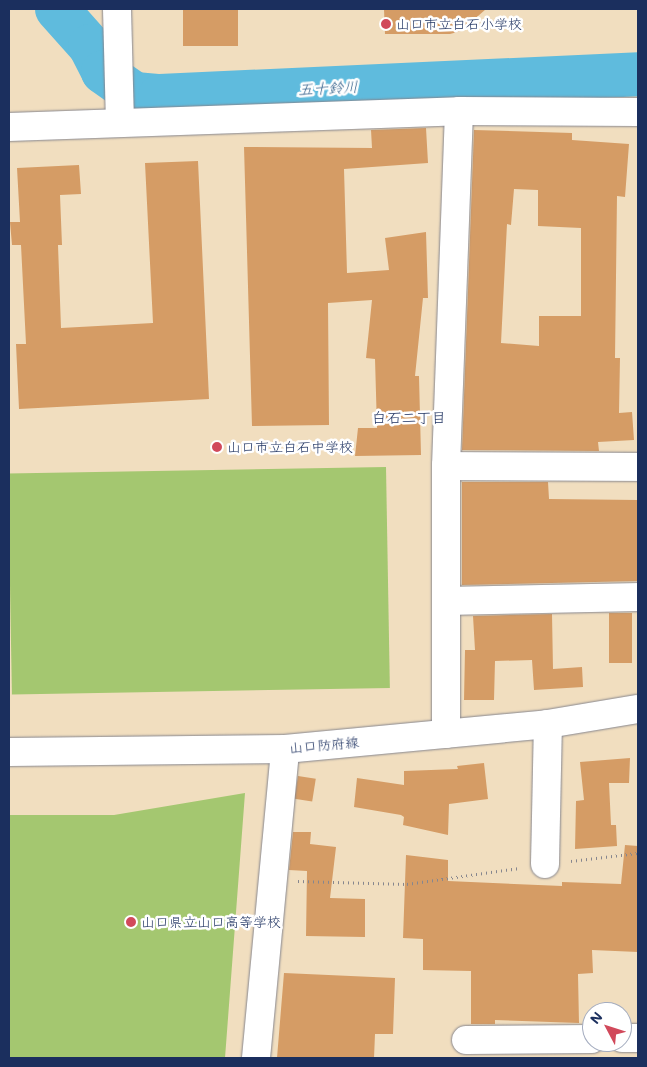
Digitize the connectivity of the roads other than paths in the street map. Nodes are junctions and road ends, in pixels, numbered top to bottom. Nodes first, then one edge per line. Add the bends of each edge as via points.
1 (117, 9) edge
2 (459, 112) junction
3 (638, 112) edge
4 (120, 114) junction
5 (9, 127) edge
6 (446, 466) junction
7 (638, 467) edge
8 (638, 597) edge
9 (447, 601) junction
10 (638, 709) edge
11 (548, 724) junction
12 (446, 734) junction
13 (285, 749) junction
14 (9, 752) edge
15 (545, 864) road end
16 (582, 1038) edge
17 (466, 1040) dead end
18 (256, 1058) edge

1 - 4 street
2 - 3 street
2 - 4 street
2 - 6 street
4 - 5 street
6 - 7 street
6 - 9 street
8 - 9 street
9 - 12 street
10 - 11 street, 山口防府線
11 - 12 street, 山口防府線
11 - 15 street
12 - 13 street, 山口防府線
13 - 14 street, 山口防府線
13 - 18 street
16 - 17 street

